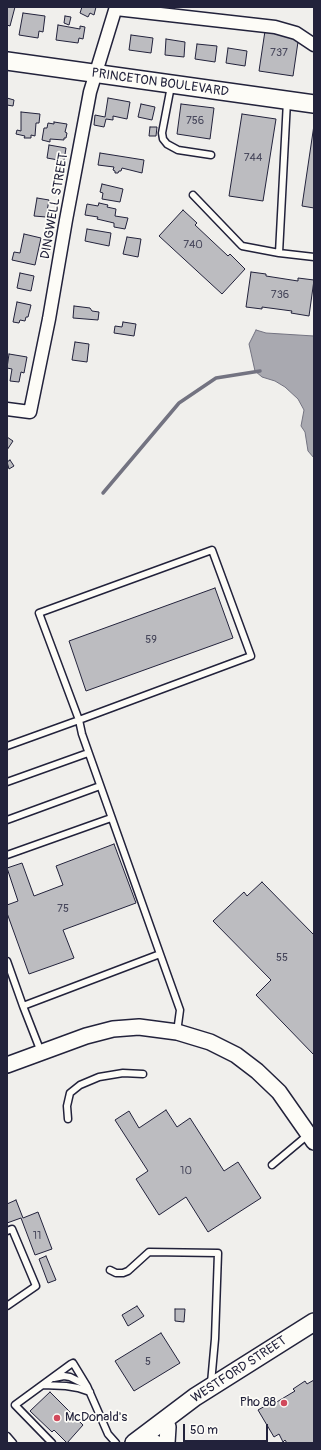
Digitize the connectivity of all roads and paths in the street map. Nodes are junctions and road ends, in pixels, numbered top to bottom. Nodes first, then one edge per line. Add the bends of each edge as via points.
1 (116, 8) edge
2 (314, 45) edge
3 (7, 61) edge
4 (96, 74) junction
5 (171, 84) junction
6 (287, 100) junction
7 (314, 104) edge
8 (211, 155) dead end
9 (193, 195) dead end
10 (279, 253) junction
11 (314, 257) edge
12 (7, 409) edge
13 (79, 720) junction
14 (7, 746) edge
15 (88, 753) junction
16 (7, 782) edge
17 (100, 786) junction
18 (111, 818) junction
19 (7, 820) edge
20 (7, 855) edge
21 (160, 954) junction
22 (7, 961) edge
23 (23, 1006) junction
24 (177, 1032) junction
25 (41, 1052) junction
26 (7, 1065) edge
27 (144, 1074) dead end
28 (68, 1118) dead end
29 (312, 1135) edge
30 (272, 1165) dead end
31 (7, 1231) edge
32 (110, 1270) dead end
33 (7, 1306) edge
34 (314, 1322) edge
35 (52, 1378) junction
36 (43, 1385) junction
37 (88, 1386) junction
38 (211, 1387) junction
39 (90, 1392) junction
40 (165, 1420) junction
41 (7, 1436) edge
42 (13, 1443) edge
43 (52, 1443) edge
44 (116, 1443) edge
45 (135, 1443) edge
46 (156, 1443) edge
47 (167, 1443) edge

1 - 2 street via 275,28 296,33
1 - 4 street, DINGWELL STREET
3 - 4 main road, PRINCETON BOULEVARD
4 - 5 main road, PRINCETON BOULEVARD
4 - 12 street, DINGWELL STREET via 90,92 30,412
5 - 6 main road, PRINCETON BOULEVARD
5 - 8 lane via 162,133 164,139 167,144 178,150
6 - 7 main road, PRINCETON BOULEVARD
6 - 10 lane
9 - 10 lane via 242,246
10 - 11 lane
13 - 13 lane via 251,656 212,550 39,613
13 - 14 lane
13 - 15 lane
15 - 16 lane
15 - 17 lane
17 - 18 lane
17 - 19 lane
18 - 20 lane
18 - 21 lane
21 - 23 lane
21 - 24 lane via 180,1010
22 - 23 lane
23 - 25 lane
24 - 25 street via 139,1027 113,1029
24 - 29 street via 210,1042 236,1055 258,1071 280,1092
25 - 26 street
27 - 28 lane via 123,1073 99,1077 80,1084 70,1093
29 - 30 lane
31 - 33 lane via 12,1229 36,1286
32 - 38 lane via 116,1273 128,1271 149,1252 218,1253
34 - 38 main road, WESTFORD STREET
35 - 36 lane
35 - 37 lane via 70,1377
35 - 37 lane via 73,1363
36 - 39 lane via 66,1386
36 - 43 lane via 15,1405
37 - 39 lane
38 - 40 main road, WESTFORD STREET
39 - 44 lane via 108,1434
40 - 45 main road, WESTFORD STREET
40 - 47 street via 168,1427
41 - 42 lane
45 - 46 street

